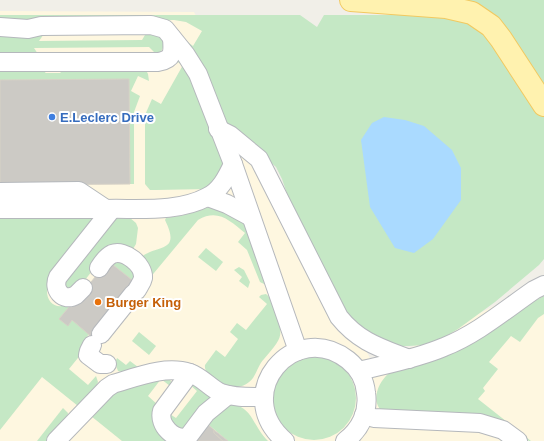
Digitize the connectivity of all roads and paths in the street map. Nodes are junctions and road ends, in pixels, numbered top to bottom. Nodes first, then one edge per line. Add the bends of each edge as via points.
1 (351, 0) edge
2 (0, 28) edge
3 (172, 38) junction
4 (0, 62) edge
5 (544, 105) edge
6 (218, 129) junction
7 (233, 164) junction
8 (0, 192) edge
9 (208, 197) junction
10 (109, 208) junction
11 (0, 209) edge
12 (251, 217) junction
13 (541, 284) edge
14 (298, 351) junction
15 (409, 359) junction
16 (107, 364) dead end
17 (359, 371) junction
18 (190, 373) junction
19 (228, 395) junction
20 (264, 397) junction
21 (364, 415) junction
22 (349, 440) edge
23 (56, 441) edge
24 (285, 441) edge
25 (518, 441) edge

1 - 5 main road via 446,7 472,13 491,26
2 - 3 lane via 151,25 165,29
3 - 4 lane via 173,52 166,60 158,62
3 - 6 lane via 198,74
6 - 7 lane
6 - 15 lane via 230,135 259,159 342,321 366,342
7 - 9 lane via 227,178
7 - 12 lane
8 - 10 lane via 79,191
9 - 10 lane via 182,206
9 - 12 lane via 228,204
10 - 11 lane
10 - 16 lane via 56,282 58,291 70,297 75,295 111,254 126,255 138,265 142,281 89,351 88,355 100,364
12 - 14 lane
13 - 15 lane via 473,333 445,347
14 - 17 lane via 321,348 332,351
14 - 20 lane via 287,356 270,374
15 - 17 lane
17 - 21 lane via 366,393
18 - 19 lane
18 - 19 lane via 160,416 161,423 174,435 188,437 206,413
18 - 23 lane via 154,372 113,384
19 - 20 lane
20 - 24 lane via 269,423
21 - 22 lane
21 - 25 lane via 374,418 480,423 502,430

